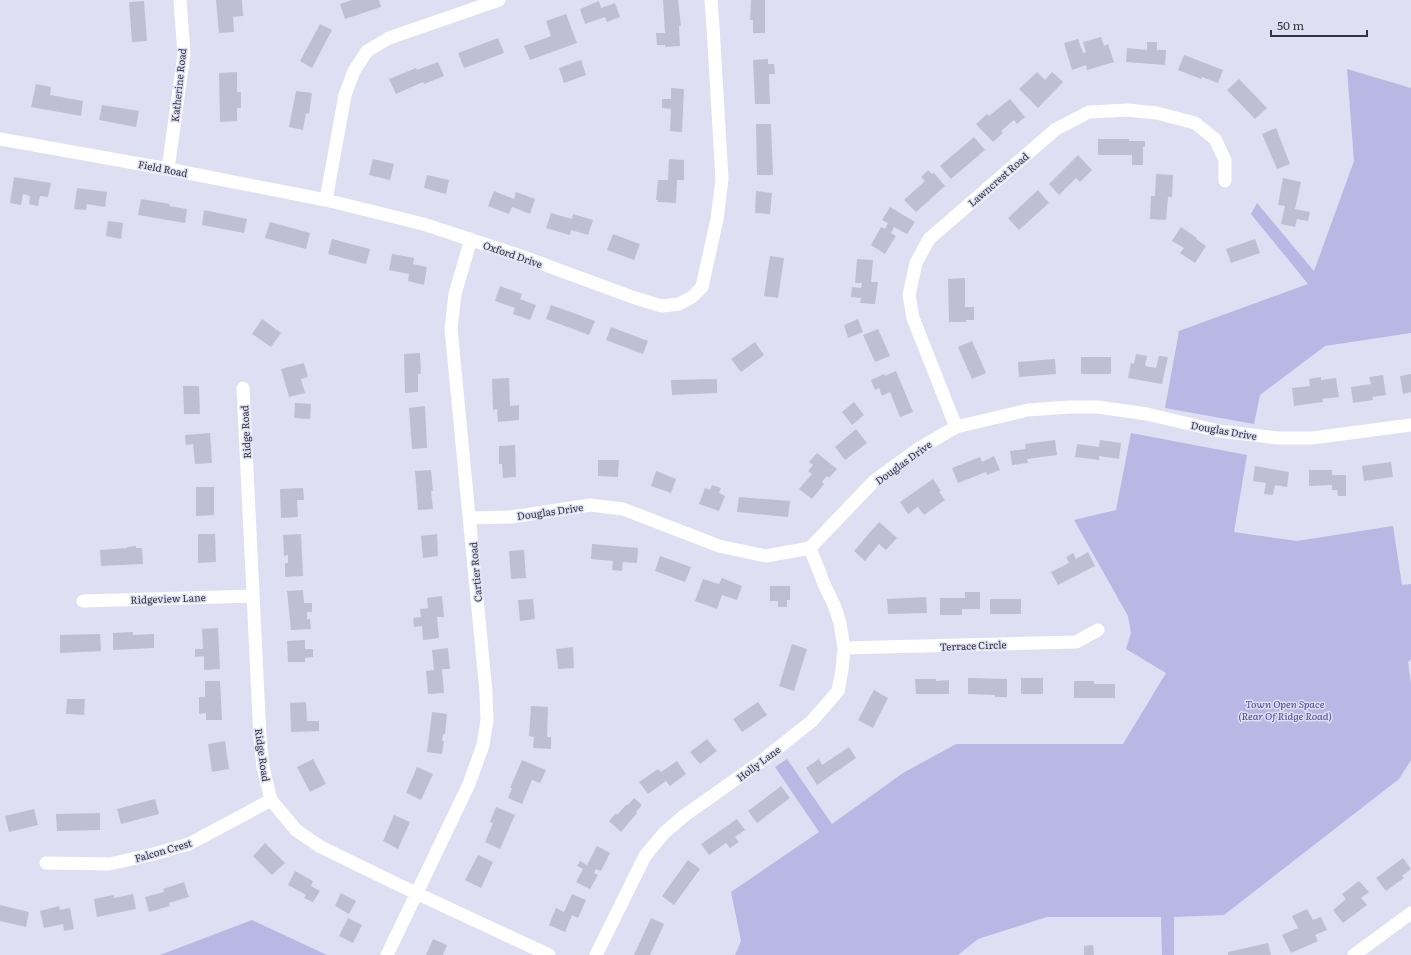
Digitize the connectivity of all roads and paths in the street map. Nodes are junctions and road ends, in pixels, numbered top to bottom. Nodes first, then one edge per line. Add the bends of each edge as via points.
1 (180, 0) edge
2 (499, 0) edge
3 (711, 0) edge
4 (0, 138) edge
5 (168, 169) junction
6 (1225, 181) dead end
7 (326, 200) junction
8 (471, 239) junction
9 (243, 388) dead end
10 (1411, 425) edge
11 (956, 427) junction
12 (470, 518) junction
13 (810, 548) junction
14 (253, 596) junction
15 (83, 601) dead end
16 (1098, 630) dead end
17 (844, 648) junction
18 (271, 800) junction
19 (46, 863) dead end
20 (416, 894) junction
21 (1411, 913) edge
22 (387, 955) edge
23 (549, 955) edge
24 (596, 955) edge
25 (1354, 955) edge

1 - 5 street, Katherine Road via 184,54
2 - 7 street via 389,38 367,51 354,71 345,95
3 - 8 street, Oxford Drive via 722,179 717,219 702,287 692,297 679,304 662,306
4 - 5 street, Field Road
5 - 7 street, Field Road
6 - 11 street, Lawncrest Road via 1225,160 1215,139 1195,123 1157,113 1127,110 1089,112 1056,129 930,239 916,263 909,295 913,318
7 - 8 street, Oxford Drive via 423,224
8 - 12 street, Cartier Road via 455,294 452,329
9 - 14 street, Ridge Road
10 - 11 street, Douglas Drive via 1312,438 1278,438 1219,431 1147,414 1098,407 1070,407 1028,410
11 - 13 street, Douglas Drive via 918,449 874,481
12 - 13 street, Douglas Drive via 511,516 590,505 623,509 719,546 766,556
12 - 20 street, Cartier Road via 487,720 483,746 469,784
13 - 17 street, Holly Lane via 835,607
14 - 15 street, Ridgeview Lane
14 - 18 street, Ridge Road via 260,738 263,767
16 - 17 street, Terrace Circle via 1076,642
17 - 24 street, Holly Lane via 838,690 812,721 686,815 664,833 645,856
18 - 19 street, Falcon Crest via 189,844 150,855 109,864
18 - 20 street, Ridge Road via 296,830 321,847
20 - 22 street, Cartier Road
20 - 23 street, Ridge Road
21 - 25 street

